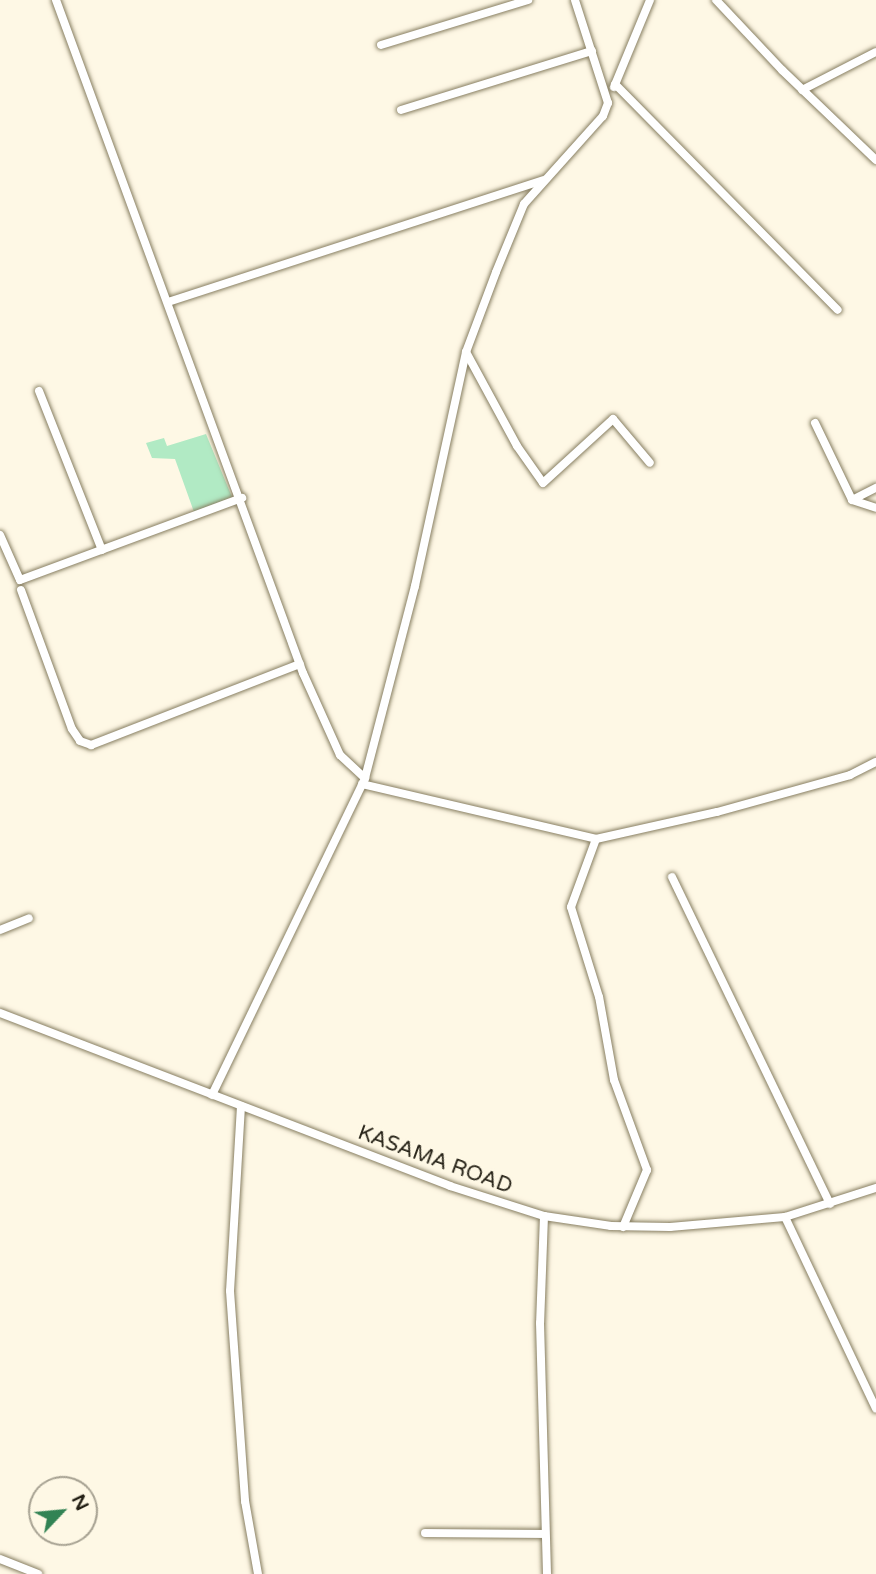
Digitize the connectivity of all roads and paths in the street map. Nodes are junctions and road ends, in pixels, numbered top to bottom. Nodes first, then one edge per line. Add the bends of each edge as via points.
1 (56, 0) edge
2 (528, 0) edge
3 (575, 0) edge
4 (650, 0) edge
5 (716, 0) edge
6 (381, 45) dead end
7 (592, 51) junction
8 (876, 52) edge
9 (615, 84) junction
10 (802, 90) junction
11 (608, 103) junction
12 (401, 110) dead end
13 (876, 160) edge
14 (544, 180) junction
15 (512, 190) junction
16 (524, 204) junction
17 (167, 302) junction
18 (838, 310) dead end
19 (466, 352) junction
20 (39, 391) dead end
21 (815, 423) dead end
22 (650, 463) dead end
23 (876, 488) edge
24 (242, 498) junction
25 (852, 500) junction
26 (876, 508) edge
27 (0, 535) edge
28 (102, 550) junction
29 (21, 590) dead end
30 (300, 664) junction
31 (876, 762) edge
32 (364, 781) junction
33 (597, 839) junction
34 (672, 877) dead end
35 (29, 918) dead end
36 (0, 930) edge
37 (0, 1013) edge
38 (212, 1095) junction
39 (241, 1106) junction
40 (876, 1188) edge
41 (830, 1204) junction
42 (544, 1216) junction
43 (785, 1217) junction
44 (623, 1227) junction
45 (876, 1409) edge
46 (425, 1534) dead end
47 (545, 1534) junction
48 (0, 1559) edge
49 (38, 1574) edge
50 (258, 1574) edge
51 (547, 1574) edge

1 - 17 street
2 - 6 street
3 - 7 street
4 - 9 street
5 - 10 street
7 - 11 street
7 - 12 street
8 - 10 street
9 - 11 street
9 - 18 street
10 - 13 street
11 - 14 street via 603,116
14 - 15 street
14 - 16 street
15 - 16 street
15 - 17 street
16 - 19 street
17 - 24 street
19 - 22 street via 517,446 543,483 613,419
19 - 32 street via 415,586
20 - 28 street
21 - 25 street
23 - 25 street
24 - 28 street
24 - 30 street
25 - 26 street
27 - 28 street via 20,580
29 - 30 street via 72,729 80,741 91,745
30 - 32 street via 341,755
31 - 33 street via 850,775 717,812
32 - 33 street
32 - 38 street
33 - 44 street via 571,907 599,997 614,1080 647,1170
34 - 41 street
35 - 36 street
37 - 38 street, KASAMA ROAD
38 - 39 street, KASAMA ROAD
39 - 42 street, KASAMA ROAD via 450,1186
39 - 50 street via 230,1291 245,1500
40 - 41 street, KASAMA ROAD
41 - 43 street, KASAMA ROAD
42 - 44 street, KASAMA ROAD
42 - 47 street via 540,1323
43 - 44 street, KASAMA ROAD
43 - 45 street
46 - 47 street
47 - 51 street
48 - 49 street

